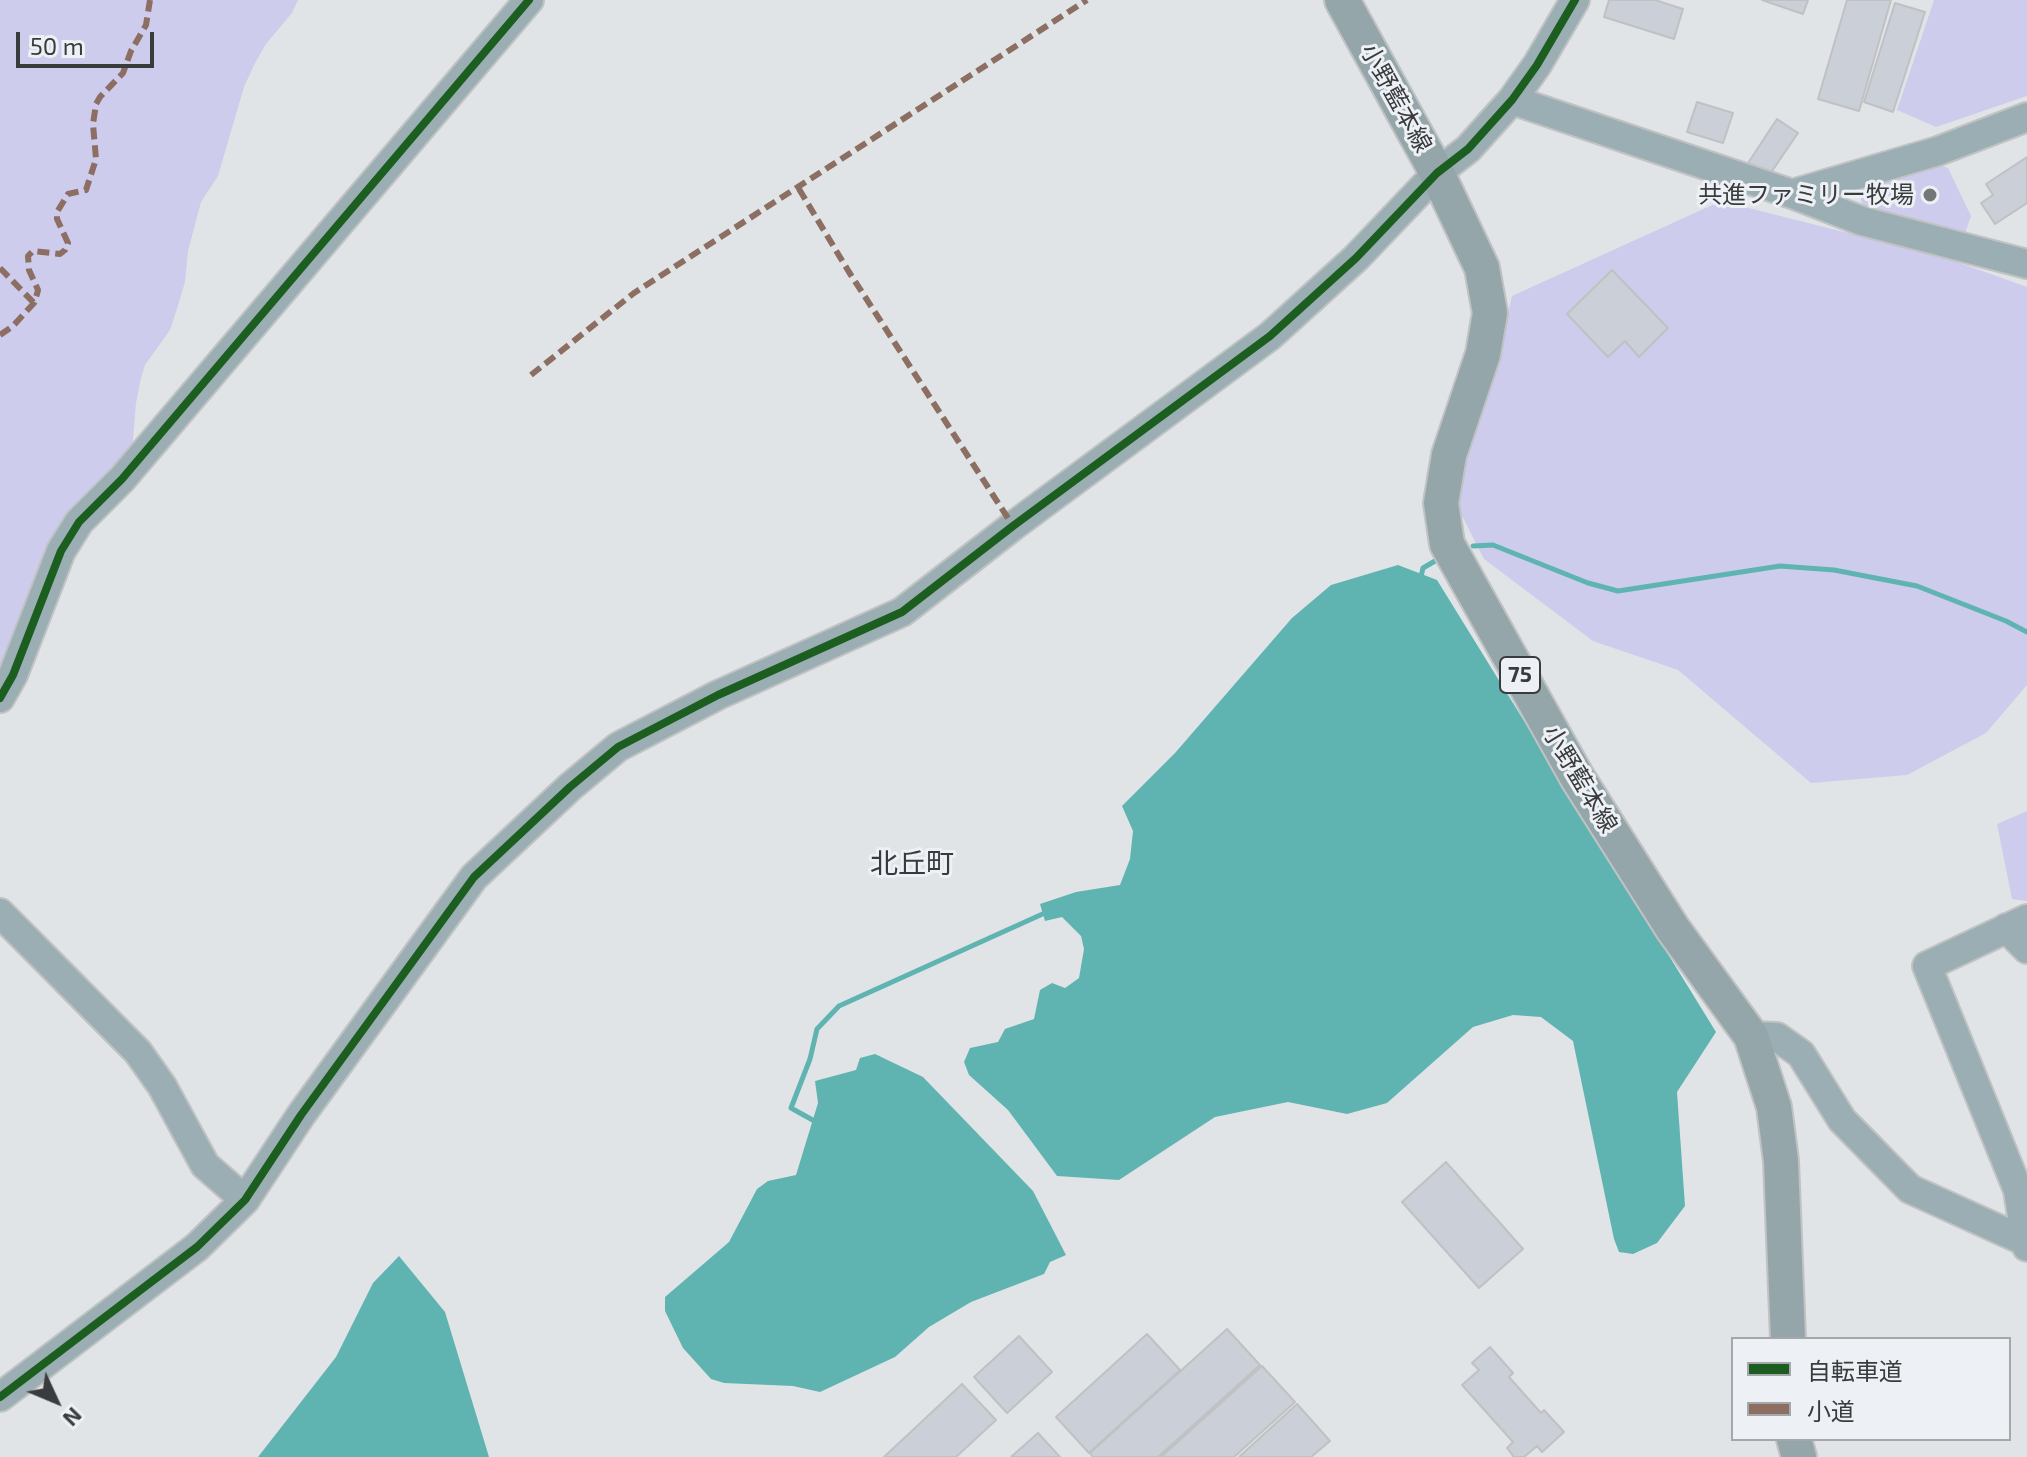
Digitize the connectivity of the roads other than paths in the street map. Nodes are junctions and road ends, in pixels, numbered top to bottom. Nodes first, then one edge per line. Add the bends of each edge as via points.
1 (529, 0) edge
2 (1342, 0) edge
3 (1575, 0) edge
4 (1512, 100) junction
5 (2027, 117) edge
6 (1437, 173) junction
7 (1792, 194) junction
8 (2027, 264) edge
9 (0, 698) edge
10 (0, 913) edge
11 (2019, 934) edge
12 (2027, 967) edge
13 (1751, 1036) junction
14 (245, 1200) junction
15 (2027, 1243) edge
16 (1788, 1337) edge
17 (0, 1397) edge

1 - 9 street via 122,479 79,522 61,551
2 - 6 main road, 小野藍本線 / 75
3 - 4 street
4 - 6 street via 1468,149
4 - 7 street
5 - 7 street via 1938,151
6 - 13 main road, 小野藍本線 / 75 via 1482,268 1490,313 1483,354 1449,455 1441,503 1447,544 1577,777 1673,929
6 - 14 street via 1356,258 1270,336 902,612 718,695 618,747 570,787 474,877
7 - 8 street via 1862,221
10 - 14 street via 138,1052 205,1165
11 - 12 street
11 - 15 street via 1927,966 2018,1190
13 - 15 street via 1777,1037 1801,1054 1842,1120 1910,1189
13 - 16 main road, 小野藍本線 / 75 via 1774,1107 1781,1161
14 - 17 street via 197,1247

